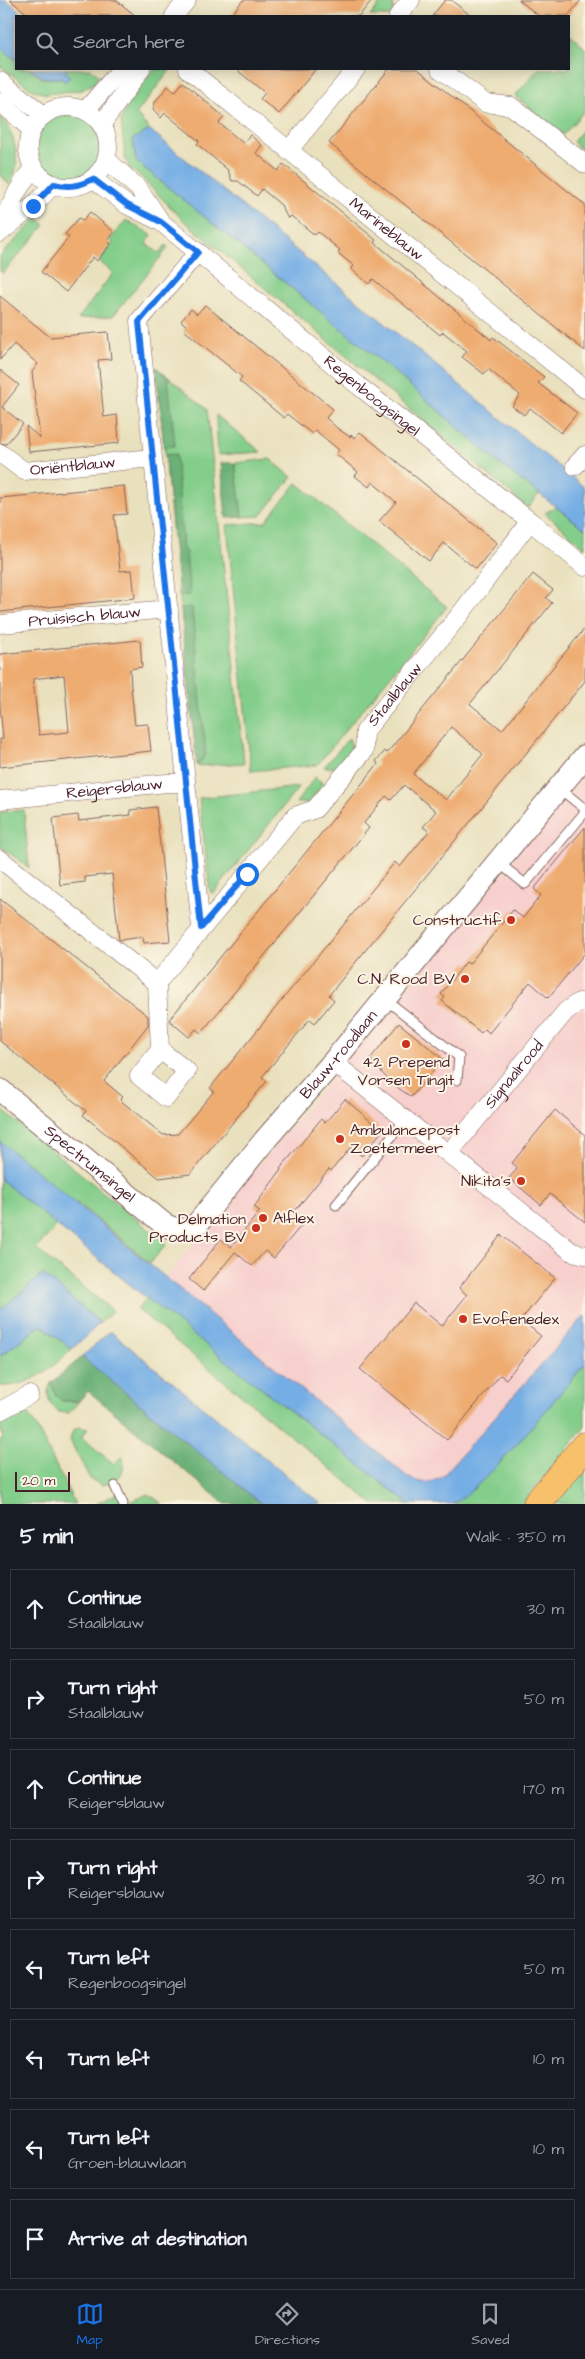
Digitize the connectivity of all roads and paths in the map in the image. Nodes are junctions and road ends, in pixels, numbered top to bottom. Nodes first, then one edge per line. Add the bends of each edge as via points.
1 (187, 0) edge
2 (411, 0) edge
3 (175, 15) edge
4 (399, 15) edge
5 (119, 70) edge
6 (140, 70) edge
7 (189, 70) edge
8 (355, 70) edge
9 (441, 70) edge
10 (0, 81) edge
11 (0, 102) edge
12 (86, 110) junction
13 (44, 115) junction
14 (102, 124) junction
15 (32, 130) junction
16 (288, 150) junction
17 (107, 160) junction
18 (585, 164) edge
19 (33, 166) junction
20 (93, 179) junction
21 (54, 184) junction
22 (161, 222) junction
23 (0, 225) edge
24 (0, 233) edge
25 (198, 252) junction
26 (585, 389) edge
27 (0, 453) edge
28 (152, 458) junction
29 (530, 521) junction
30 (585, 567) edge
31 (169, 608) junction
32 (0, 624) edge
33 (584, 760) edge
34 (185, 783) junction
35 (559, 788) junction
36 (0, 800) edge
37 (585, 810) edge
38 (0, 858) edge
39 (498, 862) junction
40 (201, 928) junction
41 (157, 983) junction
42 (385, 999) junction
43 (585, 1002) edge
44 (160, 1050) dead end
45 (333, 1062) junction
46 (457, 1080) dead end
47 (0, 1090) edge
48 (406, 1120) junction
49 (449, 1153) junction
50 (336, 1205) dead end
51 (183, 1230) joint
52 (585, 1255) edge
53 (29, 1395) dead end
54 (0, 1411) edge
55 (585, 1446) edge
56 (115, 1486) dead end
57 (124, 1504) edge
58 (537, 1504) edge

1 - 3 street
2 - 4 street
5 - 12 street
6 - 14 street
7 - 16 street, Marineblauw
8 - 16 street
9 - 18 street via 485,103 511,106
10 - 13 street
11 - 15 street
12 - 13 street via 64,107
12 - 14 street
13 - 15 street
14 - 17 street via 108,141
15 - 19 street via 28,148
16 - 26 street, Marineblauw
17 - 20 street
17 - 22 street, Regenboogsingel via 139,189
19 - 21 street
19 - 23 street
20 - 21 street via 67,187
20 - 22 street, Regenboogsingel via 127,205
21 - 24 street
22 - 25 street, Regenboogsingel
25 - 28 street, Reigersblauw via 139,322
25 - 29 street, Regenboogsingel via 360,387
27 - 28 street, Oriëntblauw via 24,472
28 - 31 street, Reigersblauw
29 - 30 street, Regenboogsingel
29 - 40 street, Staalblauw via 462,612 365,731 364,751 315,809 295,816
31 - 32 street, Pruisisch blauw
31 - 34 street, Reigersblauw
33 - 35 street, Blauw-roodlaan
34 - 36 street, Reigersblauw
34 - 40 street
35 - 37 lane
35 - 39 street, Blauw-roodlaan
37 - 39 lane via 525,884
38 - 41 street
39 - 42 street, Blauw-roodlaan
40 - 41 street, Staalblauw
41 - 44 street
42 - 45 street, Blauw-roodlaan
42 - 46 lane via 459,1057
43 - 49 street, Signaalrood via 566,1011
45 - 48 street
45 - 51 street, Blauw-roodlaan via 198,1223
47 - 51 street, Spectrumsingel via 165,1225
48 - 49 street
48 - 50 lane
49 - 52 street via 572,1252
53 - 54 street
55 - 58 main road
56 - 57 lane

